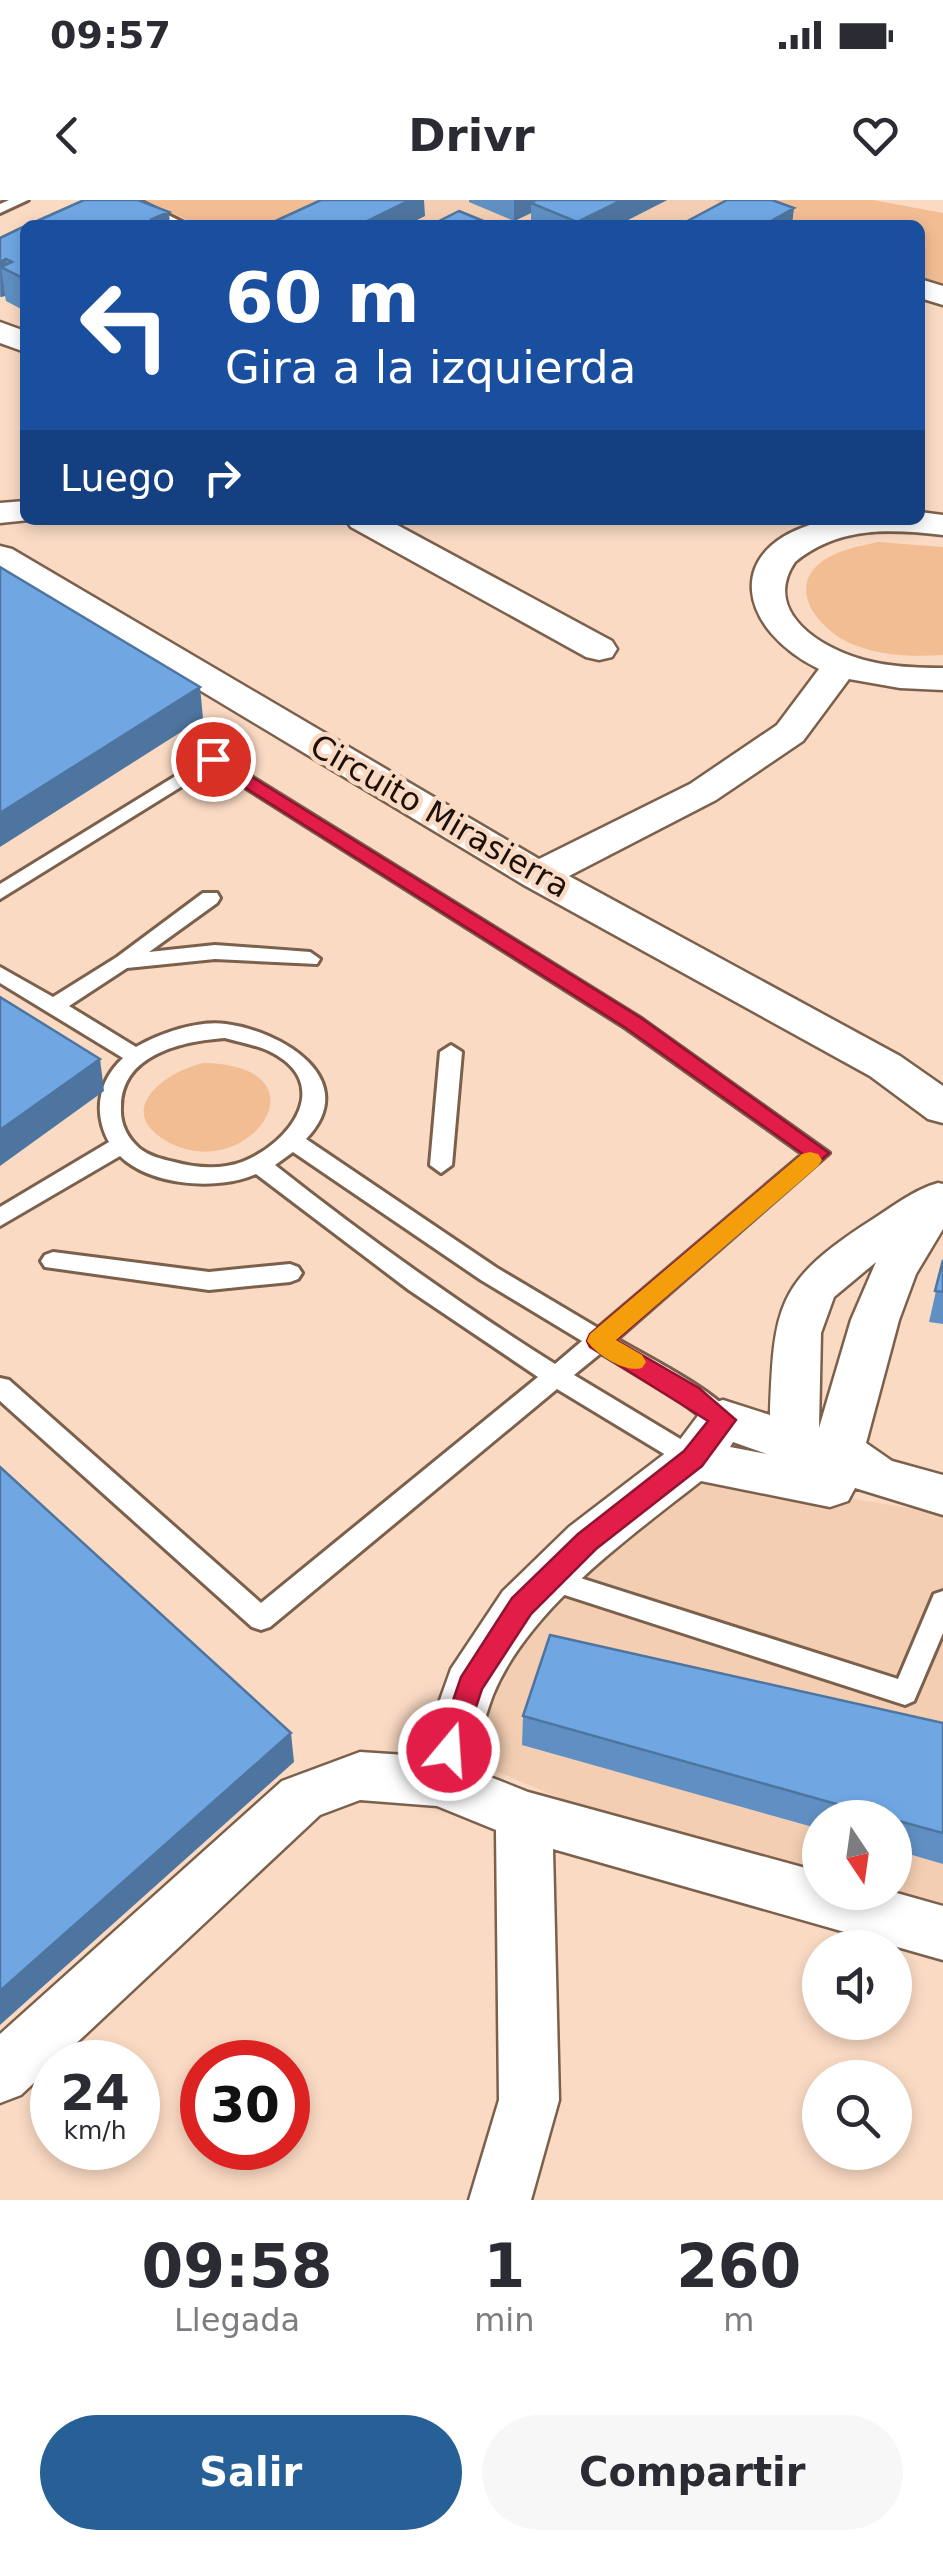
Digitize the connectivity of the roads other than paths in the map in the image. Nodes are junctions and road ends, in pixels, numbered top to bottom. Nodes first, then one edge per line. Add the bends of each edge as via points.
1 (21, 200) edge
2 (127, 200) edge
3 (0, 209) edge
4 (170, 220) edge
5 (372, 525) edge
6 (792, 525) edge
7 (846, 525) edge
8 (814, 534) junction
9 (0, 556) edge
10 (599, 649) dead end
11 (841, 665) junction
12 (943, 679) edge
13 (538, 876) junction
14 (0, 893) edge
15 (210, 898) dead end
16 (310, 959) dead end
17 (122, 962) junction
18 (0, 974) edge
19 (52, 1008) junction
20 (451, 1052) dead end
21 (136, 1057) junction
22 (886, 1066) junction
23 (943, 1073) edge
24 (943, 1108) edge
25 (294, 1142) junction
26 (120, 1144) junction
27 (441, 1165) dead end
28 (260, 1166) junction
29 (940, 1196) edge
30 (0, 1218) edge
31 (52, 1261) dead end
32 (290, 1273) dead end
33 (599, 1341) junction
34 (554, 1377) junction
35 (0, 1387) edge
36 (724, 1420) junction
37 (693, 1458) junction
38 (826, 1467) junction
39 (943, 1495) edge
40 (549, 1578) junction
41 (943, 1602) edge
42 (439, 1782) junction
43 (524, 1816) junction
44 (943, 1934) edge
45 (0, 2074) edge
46 (500, 2200) edge

1 - 3 lane
2 - 4 lane
5 - 10 street
6 - 8 street
7 - 8 street
8 - 11 street via 770,572 767,598 791,635
9 - 13 street, Circuito Mirasierra
11 - 12 street via 889,677
11 - 13 street via 790,734 703,792
13 - 22 street, Circuito Mirasierra
14 - 33 lane via 213,759 633,1023 818,1153
15 - 17 lane
16 - 17 lane via 215,952
17 - 19 lane
18 - 19 lane
19 - 21 lane
20 - 27 lane
21 - 25 lane via 163,1042 209,1032 256,1036 282,1047 313,1085 315,1108
21 - 26 lane via 111,1089 107,1108
22 - 23 street, Circuito Mirasierra
22 - 24 street, Circuito Mirasierra
25 - 28 lane
25 - 33 lane
26 - 28 lane via 140,1161 198,1177
26 - 30 lane
28 - 34 lane via 351,1238
29 - 38 street via 894,1272
29 - 38 street via 814,1286 797,1333
31 - 32 lane via 209,1282
33 - 34 lane
33 - 36 lane
34 - 35 lane via 261,1619
34 - 37 lane
36 - 37 street
36 - 38 street
37 - 38 street
37 - 40 street
38 - 39 street
40 - 41 lane via 905,1693
40 - 42 street via 522,1606 470,1685
42 - 43 street
42 - 45 street via 360,1776 301,1798
43 - 44 street
43 - 46 street via 528,2100

